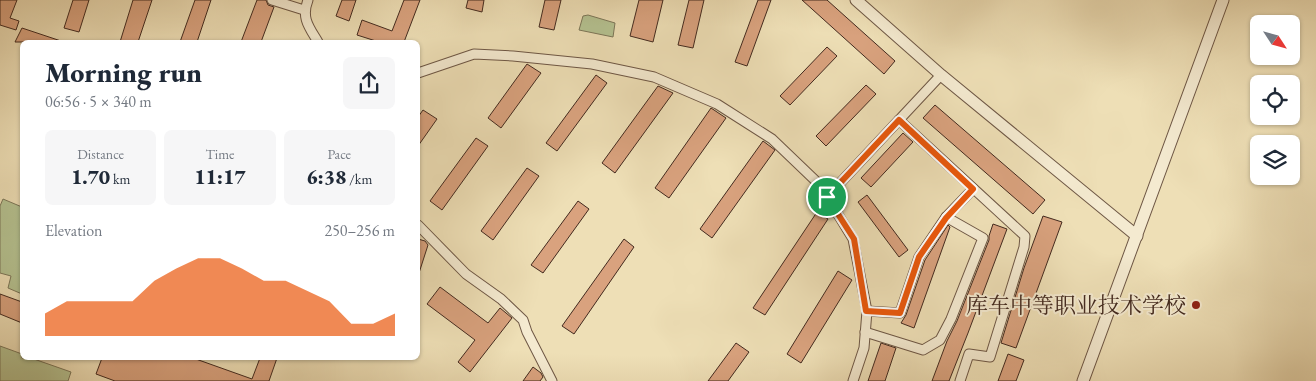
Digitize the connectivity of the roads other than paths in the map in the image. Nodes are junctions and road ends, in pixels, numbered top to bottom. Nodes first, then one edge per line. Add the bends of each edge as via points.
1 (272, 0) edge
2 (308, 0) edge
3 (856, 0) edge
4 (1222, 0) edge
5 (304, 10) junction
6 (317, 40) edge
7 (420, 71) edge
8 (941, 75) junction
9 (899, 120) junction
10 (973, 189) junction
11 (827, 197) junction
12 (946, 218) junction
13 (420, 226) edge
14 (1137, 236) junction
15 (866, 311) junction
16 (865, 332) junction
17 (552, 381) edge
18 (853, 381) edge
19 (960, 381) edge
20 (1083, 381) edge

1 - 5 street
2 - 5 street
3 - 8 street
4 - 14 street
5 - 6 street via 307,24
7 - 11 street via 474,54 592,64 654,77 717,104 772,139 820,185
8 - 9 street
8 - 14 street
9 - 10 street
9 - 11 street
10 - 12 street
10 - 19 street via 1025,236 990,357 969,354
11 - 15 street via 854,239
12 - 15 street via 919,257 900,313
12 - 16 street via 983,238 940,340 923,350
13 - 17 street via 466,274 501,299 522,320
14 - 20 street
15 - 16 street
16 - 18 street via 864,348

